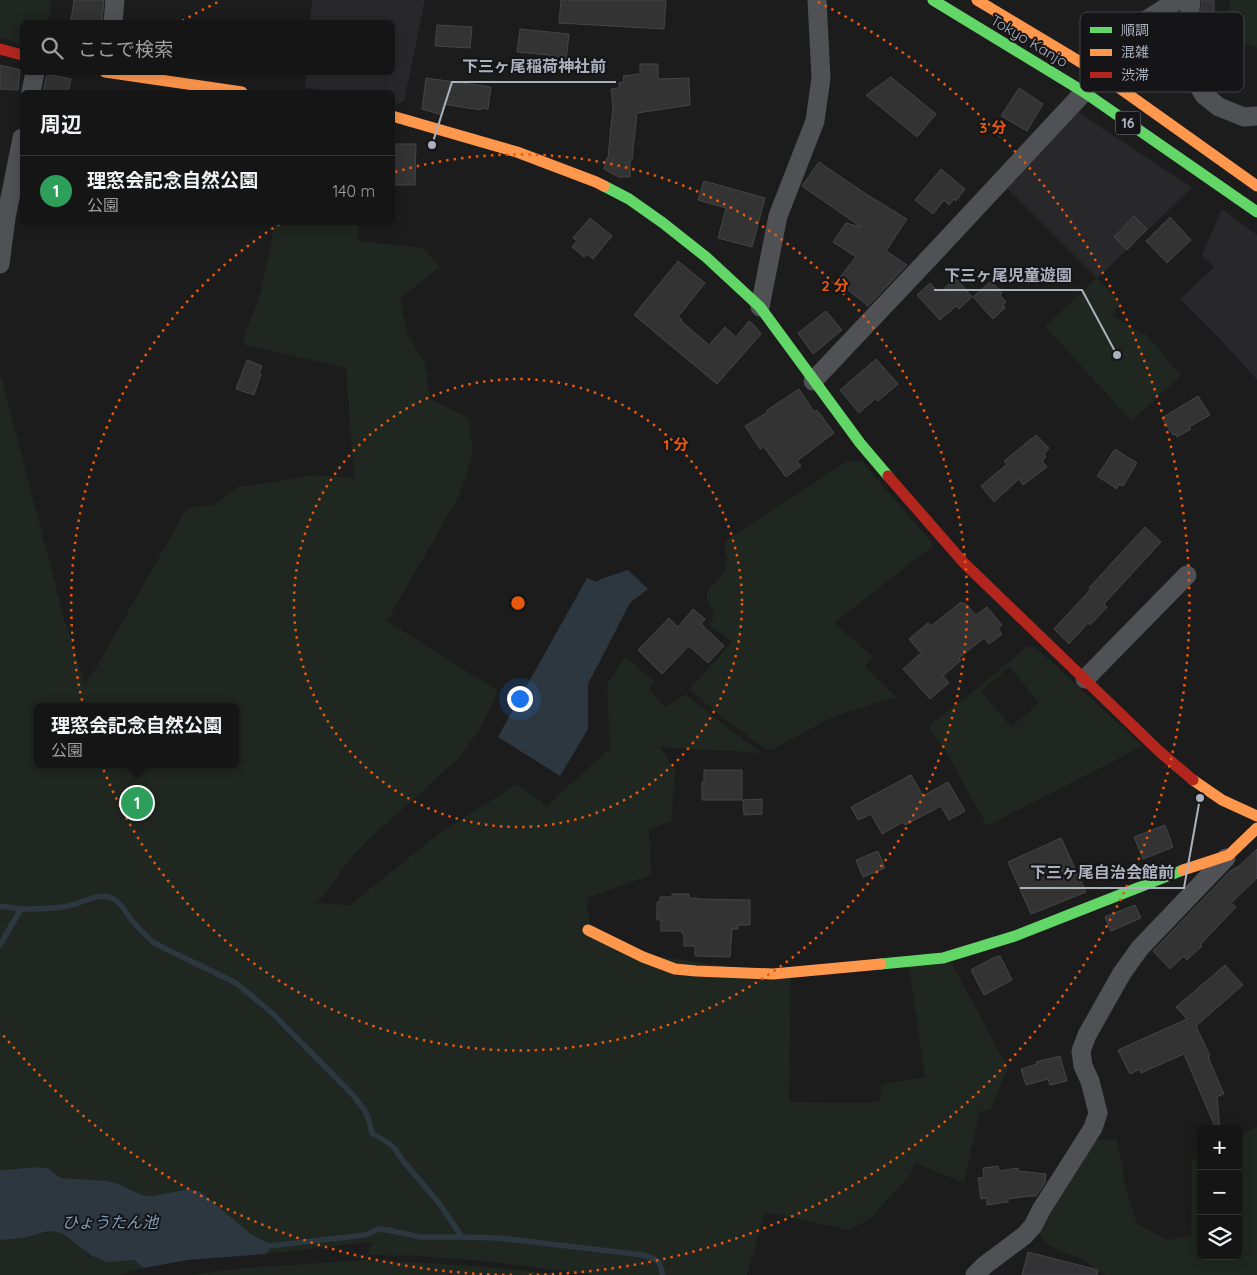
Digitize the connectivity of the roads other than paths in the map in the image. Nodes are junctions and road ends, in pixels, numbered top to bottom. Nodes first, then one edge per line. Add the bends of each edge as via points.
1 (115, 0) edge
2 (817, 0) edge
3 (933, 0) edge
4 (978, 0) edge
5 (1178, 0) edge
6 (1159, 12) edge
7 (113, 20) edge
8 (0, 49) edge
9 (20, 54) edge
10 (1080, 62) edge
11 (34, 75) edge
12 (121, 75) edge
13 (31, 90) edge
14 (228, 90) edge
15 (1080, 90) edge
16 (1084, 92) joint
17 (1125, 92) edge
18 (1202, 92) edge
19 (1257, 116) edge
20 (395, 117) edge
21 (20, 148) edge
22 (1257, 186) edge
23 (1257, 212) edge
24 (0, 264) edge
25 (760, 307) junction
26 (813, 381) junction
27 (1187, 575) dead end
28 (1085, 679) junction
29 (1257, 816) edge
30 (1257, 828) edge
31 (1228, 855) junction
32 (588, 930) dead end
33 (975, 1275) edge

1 - 7 street
2 - 25 street via 821,78 815,121 778,216
3 - 15 main road, Tokyo Kanjo / 16
4 - 10 main road, Tokyo Kanjo / 16
5 - 6 street
8 - 9 main road
11 - 13 street
12 - 14 main road
16 - 23 main road, Tokyo Kanjo / 16
16 - 26 street
17 - 22 main road, Tokyo Kanjo / 16
18 - 19 street via 1219,107 1244,118
20 - 25 main road via 517,152 596,182 663,223
21 - 24 street
25 - 26 main road
26 - 28 main road via 860,443 964,563
27 - 28 street
28 - 29 main road via 1160,752 1192,778 1222,800
30 - 31 main road
31 - 32 main road via 1015,936 943,958 773,974 696,971 643,957
31 - 33 street via 1140,948 1122,973 1081,1051 1098,1113 1093,1128 1033,1226

